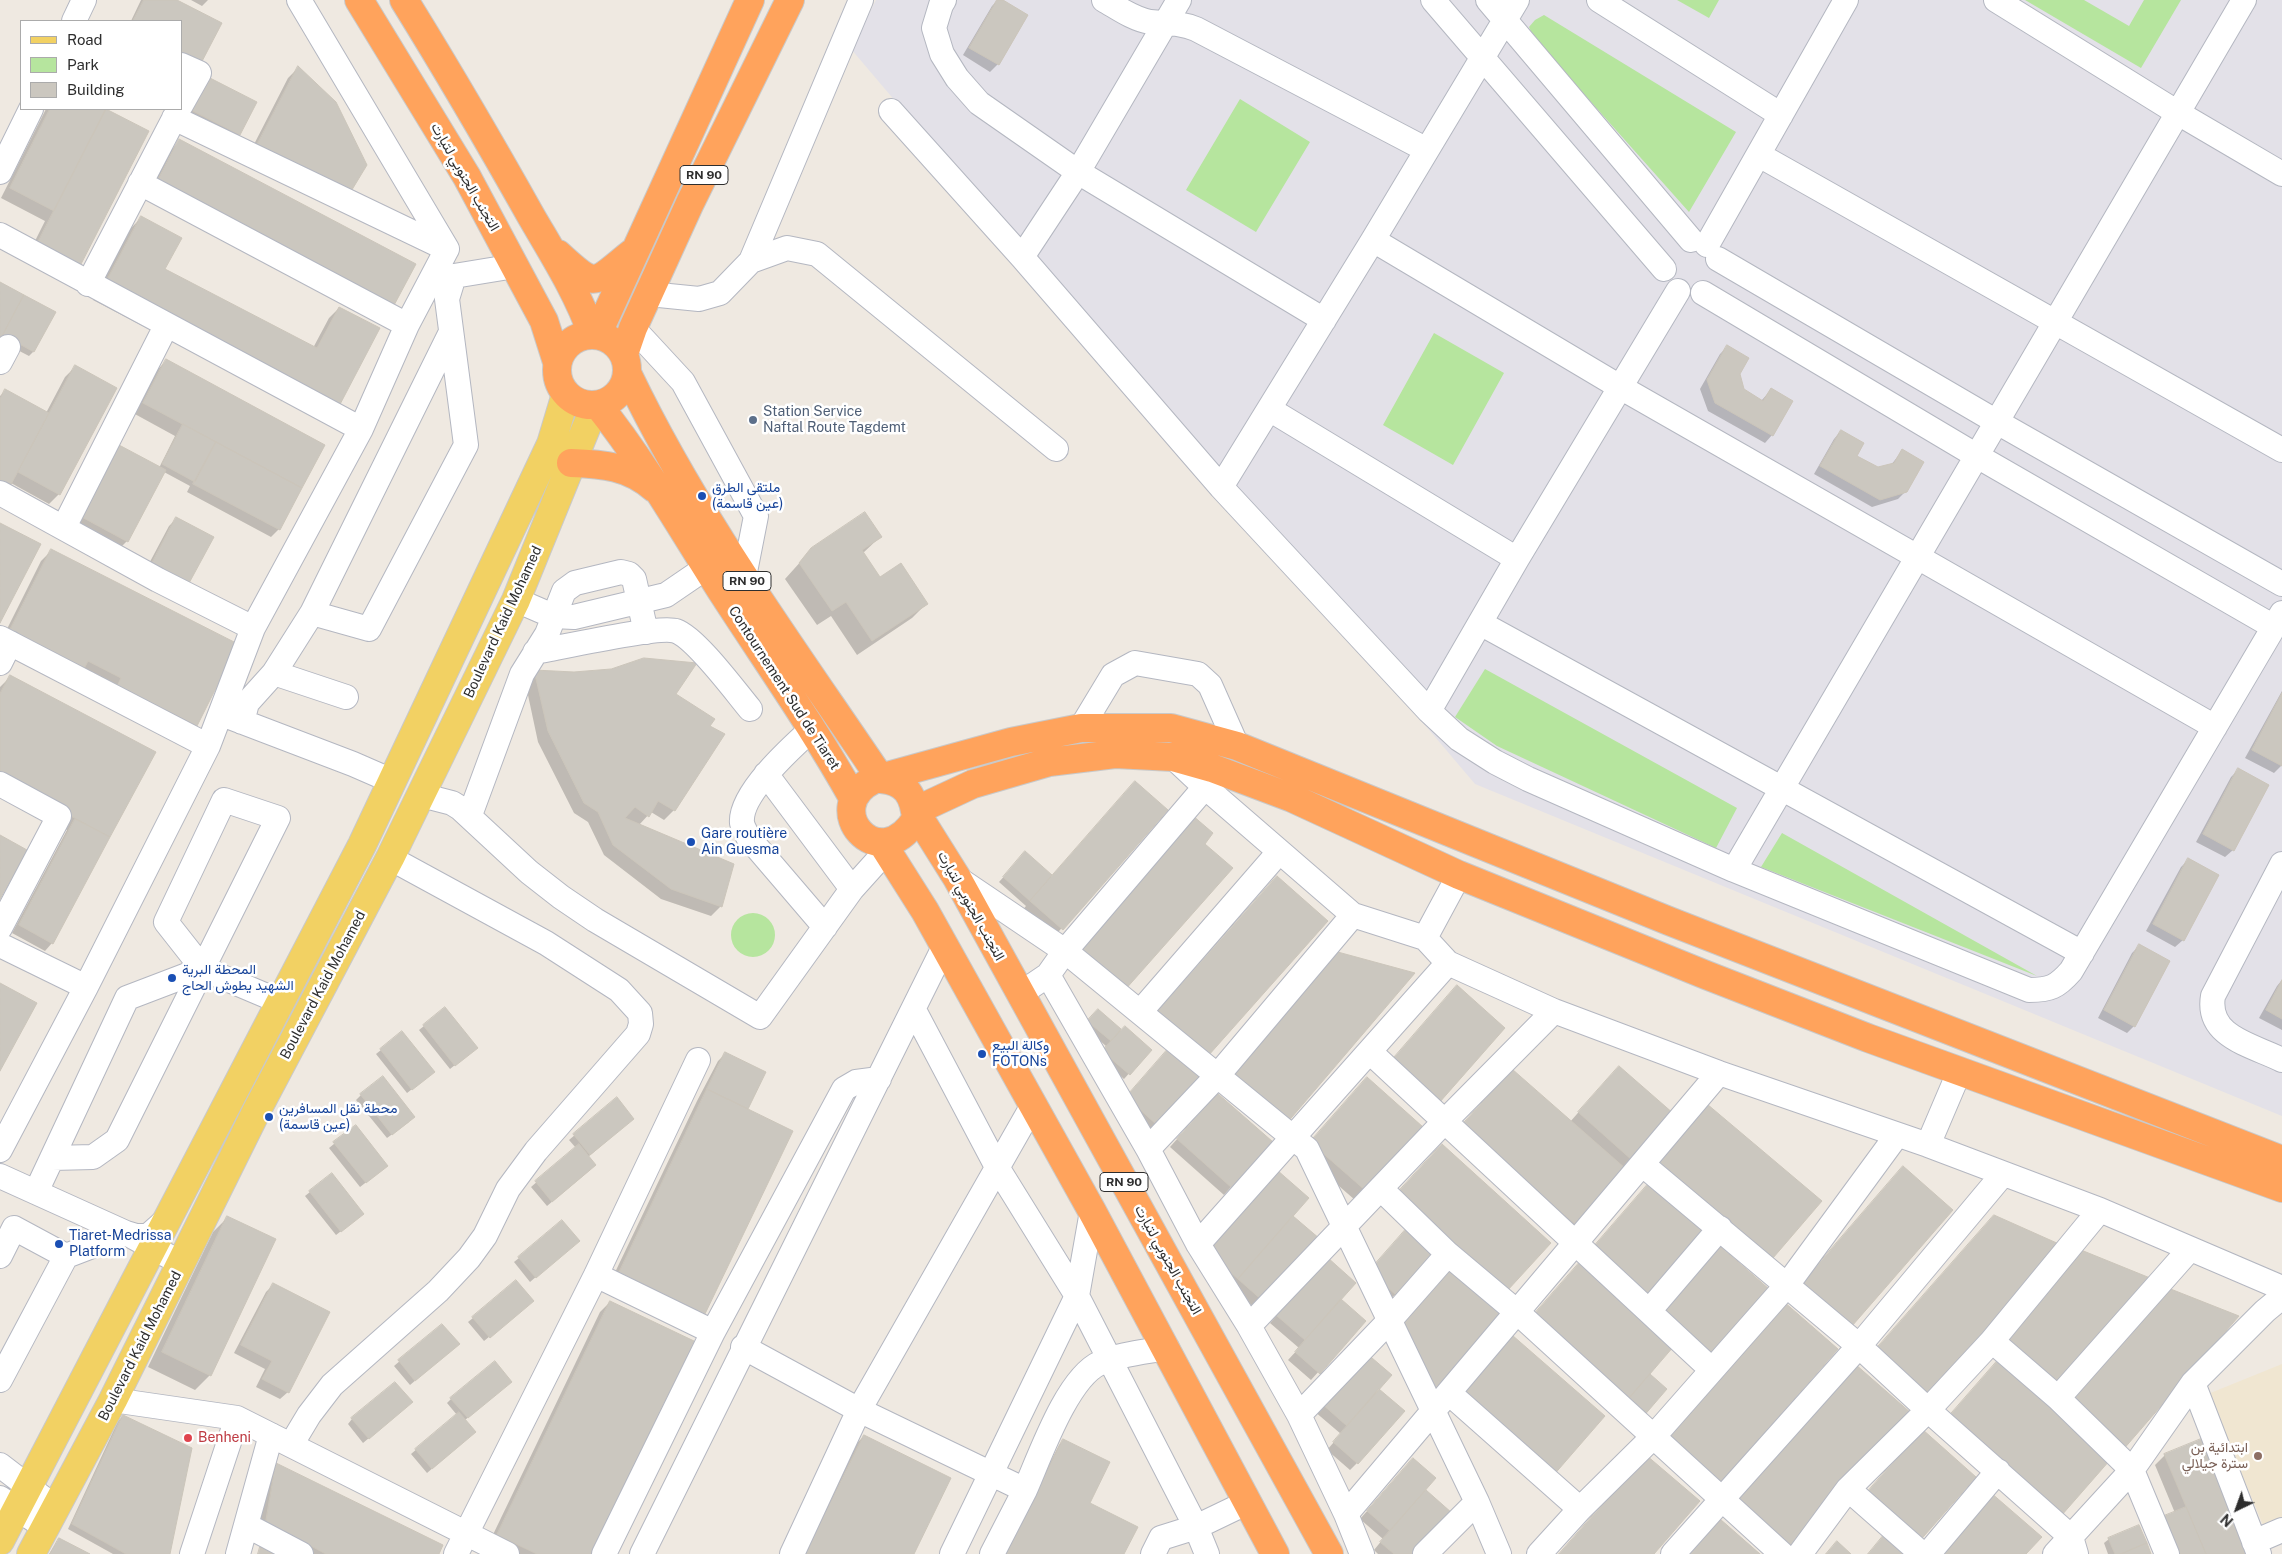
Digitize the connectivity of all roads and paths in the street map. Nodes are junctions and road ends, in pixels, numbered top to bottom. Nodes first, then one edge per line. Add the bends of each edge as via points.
1 (299, 0) edge
2 (359, 0) edge
3 (404, 0) edge
4 (750, 0) edge
5 (790, 0) edge
6 (861, 0) edge
7 (944, 0) edge
8 (1104, 0) edge
9 (1179, 0) edge
10 (1433, 0) edge
11 (1488, 0) edge
12 (1599, 0) edge
13 (1846, 0) edge
14 (1996, 0) edge
15 (2244, 0) edge
16 (1511, 10) edge
17 (1166, 22) junction
18 (1482, 58) junction
19 (182, 64) edge
20 (182, 104) edge
21 (31, 110) edge
22 (178, 111) edge
23 (890, 112) dead end
24 (2178, 113) junction
25 (1781, 115) junction
26 (1427, 150) junction
27 (1759, 155) junction
28 (0, 172) edge
29 (1078, 172) junction
30 (2282, 174) edge
31 (140, 183) junction
32 (0, 235) edge
33 (1374, 240) junction
34 (547, 245) junction
35 (1706, 248) junction
36 (447, 249) junction
37 (635, 251) junction
38 (1022, 257) junction
39 (751, 261) junction
40 (515, 266) junction
41 (1664, 269) junction
42 (88, 284) junction
43 (1678, 291) junction
44 (1703, 293) junction
45 (650, 294) junction
46 (1324, 320) junction
47 (2055, 322) junction
48 (407, 325) junction
49 (166, 326) junction
50 (632, 328) junction
51 (452, 332) junction
52 (594, 334) junction
53 (557, 362) junction
54 (626, 364) junction
55 (1620, 387) junction
56 (566, 394) junction
57 (597, 406) junction
58 (1269, 409) junction
59 (1997, 422) junction
60 (361, 429) junction
61 (1056, 449) dead end
62 (2282, 450) edge
63 (1977, 456) junction
64 (571, 464) junction
65 (1221, 487) junction
66 (659, 492) junction
67 (0, 493) edge
68 (64, 527) junction
69 (1917, 558) junction
70 (1517, 559) junction
71 (707, 568) junction
72 (744, 577) junction
73 (2282, 584) edge
74 (516, 600) junction
75 (640, 603) junction
76 (312, 613) junction
77 (553, 616) junction
78 (2278, 620) edge
79 (1480, 623) junction
80 (253, 628) junction
81 (646, 632) junction
82 (3, 648) edge
83 (536, 652) junction
84 (274, 673) junction
85 (346, 697) dead end
86 (750, 709) dead end
87 (1429, 712) junction
88 (232, 718) junction
89 (2215, 727) junction
90 (813, 728) junction
91 (1081, 728) junction
92 (208, 746) junction
93 (1237, 746) junction
94 (1173, 756) junction
95 (766, 774) junction
96 (881, 779) junction
97 (392, 781) junction
98 (0, 784) edge
99 (1205, 787) junction
100 (1782, 789) junction
101 (421, 794) junction
102 (853, 798) junction
103 (915, 811) junction
104 (470, 815) junction
105 (885, 846) junction
106 (1279, 852) junction
107 (390, 858) junction
108 (2282, 864) edge
109 (1734, 870) junction
110 (1459, 875) junction
111 (958, 878) junction
112 (852, 889) junction
113 (1353, 915) junction
114 (0, 928) edge
115 (825, 928) junction
116 (1425, 938) junction
117 (0, 945) edge
118 (944, 948) junction
119 (1065, 951) junction
120 (2082, 953) junction
121 (1448, 963) junction
122 (203, 969) junction
123 (1048, 975) junction
124 (86, 987) junction
125 (1020, 994) junction
126 (281, 1002) junction
127 (914, 1010) junction
128 (1554, 1011) junction
129 (1140, 1012) junction
130 (1370, 1052) junction
131 (698, 1060) dead end
132 (2282, 1060) edge
133 (1960, 1070) junction
134 (1720, 1072) junction
135 (1218, 1075) junction
136 (879, 1079) junction
137 (1033, 1105) junction
138 (1444, 1122) junction
139 (1897, 1135) junction
140 (1294, 1138) junction
141 (1928, 1144) junction
142 (1148, 1149) junction
143 (0, 1150) edge
144 (52, 1158) junction
145 (2282, 1160) edge
146 (1642, 1164) junction
147 (997, 1167) junction
148 (2003, 1174) junction
149 (0, 1176) edge
150 (1381, 1188) junction
151 (2282, 1188) edge
152 (36, 1192) junction
153 (1092, 1210) junction
154 (2100, 1210) junction
155 (165, 1221) junction
156 (1345, 1226) junction
157 (1720, 1228) junction
158 (122, 1232) junction
159 (1576, 1243) junction
160 (1198, 1244) junction
161 (151, 1248) junction
162 (2190, 1249) junction
163 (62, 1254) junction
164 (1448, 1254) junction
165 (0, 1256) edge
166 (181, 1264) junction
167 (596, 1275) junction
168 (1786, 1285) junction
169 (2282, 1288) edge
170 (1077, 1296) junction
171 (2282, 1297) edge
172 (1649, 1311) junction
173 (1517, 1312) junction
174 (1390, 1320) junction
175 (1249, 1326) junction
176 (713, 1332) junction
177 (1992, 1341) junction
178 (1859, 1346) junction
179 (744, 1347) junction
180 (1167, 1348) junction
181 (1111, 1359) junction
182 (1712, 1370) junction
183 (0, 1380) edge
184 (2193, 1383) junction
185 (1449, 1393) junction
186 (2058, 1398) junction
187 (113, 1400) junction
188 (859, 1410) junction
189 (1928, 1410) junction
190 (1434, 1412) junction
191 (1299, 1414) junction
192 (236, 1418) junction
193 (1654, 1436) junction
194 (281, 1440) junction
195 (0, 1466) edge
196 (2132, 1470) junction
197 (1998, 1471) junction
198 (993, 1474) junction
199 (1848, 1489) junction
200 (1025, 1490) junction
201 (15, 1498) edge
202 (1724, 1499) junction
203 (1248, 1502) junction
204 (1478, 1502) junction
205 (1580, 1509) junction
206 (1346, 1514) junction
207 (50, 1518) junction
208 (246, 1525) junction
209 (1196, 1527) junction
210 (2282, 1530) edge
211 (0, 1541) edge
212 (461, 1544) edge
213 (2067, 1548) edge
214 (2256, 1548) edge
215 (31, 1554) edge
216 (192, 1554) edge
217 (238, 1554) edge
218 (301, 1554) edge
219 (507, 1554) edge
220 (604, 1554) edge
221 (642, 1554) edge
222 (792, 1554) edge
223 (952, 1554) edge
224 (992, 1554) edge
225 (1153, 1554) edge
226 (1208, 1554) edge
227 (1275, 1554) edge
228 (1329, 1554) edge
229 (1362, 1554) edge
230 (1425, 1554) edge
231 (1499, 1554) edge
232 (1538, 1554) edge
233 (1673, 1554) edge
234 (1782, 1554) edge
235 (1800, 1554) edge
236 (1922, 1554) edge
237 (1928, 1554) edge
238 (2167, 1554) edge

1 - 36 street
2 - 40 highway, التجنب الجنوبي لتيارت via 467,177
3 - 34 highway via 468,103
4 - 37 highway, RN 90
5 - 45 highway, RN 90 via 690,203
6 - 39 street
7 - 29 street via 934,28 942,54 957,78 979,103
8 - 17 street via 1134,17 1149,22
9 - 17 street
10 - 18 street
11 - 16 street
12 - 25 street
13 - 25 street
14 - 24 street
15 - 24 street
16 - 18 street
16 - 35 street
17 - 26 street via 1196,29
17 - 29 street
18 - 26 street
18 - 41 street
19 - 20 street via 199,73
21 - 28 street
22 - 31 street
22 - 36 street
23 - 38 street
24 - 30 street
24 - 47 street
25 - 27 street
26 - 33 street
27 - 35 street
27 - 47 street
29 - 38 street
29 - 46 street
31 - 42 street
31 - 48 street
32 - 42 street
33 - 46 street
33 - 55 street
34 - 37 highway via 582,276 590,279 603,276
34 - 52 highway
35 - 41 street via 1684,241 1667,255
35 - 44 street via 1719,269 1717,279
35 - 59 street
36 - 48 street
37 - 52 highway, RN 90
38 - 65 street
39 - 45 street via 720,293 699,299
39 - 61 street via 787,248 817,254
40 - 51 street via 454,276 447,299
40 - 53 highway, التجنب الجنوبي لتيارت via 544,321
41 - 43 street via 1671,285
42 - 49 street
43 - 44 street
43 - 55 street
44 - 63 street
45 - 50 highway, RN 90
46 - 58 street
47 - 59 street
47 - 62 street
48 - 60 street
49 - 60 street
49 - 68 street
50 - 54 highway, RN 90
50 - 72 street via 683,382 756,516
51 - 76 street
51 - 76 street via 466,445 369,629
52 - 53 highway via 574,340
52 - 54 highway via 617,344
53 - 56 highway via 558,379
54 - 57 highway via 621,392
54 - 72 highway, RN 90 via 656,432 688,490
55 - 69 street
55 - 70 street
56 - 57 highway via 580,403
56 - 97 main road, Boulevard Kaid Mohamed via 551,444
57 - 64 main road, Boulevard Kaid Mohamed
57 - 66 highway, Contournement Sud de Tiaret / RN 90 via 636,454
58 - 65 street
58 - 70 street
59 - 63 street
59 - 73 street
60 - 80 street
63 - 69 street
63 - 78 street
64 - 66 highway via 616,466 632,472
64 - 74 main road, Boulevard Kaid Mohamed
65 - 87 street
66 - 71 highway, Contournement Sud de Tiaret / RN 90
67 - 68 street
68 - 80 street
69 - 89 street
69 - 100 street
70 - 79 street
71 - 75 street via 666,595
71 - 90 highway, Contournement Sud de Tiaret / RN 90
72 - 96 highway, RN 90
74 - 77 street
74 - 101 main road, Boulevard Kaid Mohamed
75 - 77 street via 574,617
75 - 77 street via 634,579 621,572 568,587
75 - 81 street
76 - 84 street
77 - 83 street
78 - 89 street
79 - 87 street
79 - 100 street
80 - 88 street
81 - 83 street
81 - 86 street via 668,630 685,636
82 - 92 street
83 - 104 street via 518,682
84 - 85 street
84 - 88 street
87 - 109 street via 1459,739 1495,762
88 - 92 street
88 - 97 street
89 - 120 street
90 - 95 street
90 - 102 highway, Contournement Sud de Tiaret / RN 90
91 - 93 highway via 1171,728
91 - 93 street via 1113,675 1135,663 1198,674 1210,686
91 - 96 highway via 1011,742
92 - 124 street
93 - 145 highway via 1660,917
94 - 99 street
94 - 103 highway via 1115,754 1048,762 973,784
94 - 110 highway via 1292,798
95 - 112 street
95 - 115 street via 745,807 742,816 744,830
96 - 102 highway via 865,784
96 - 103 highway via 892,780 905,788
97 - 126 main road, Boulevard Kaid Mohamed
98 - 114 street via 59,816
99 - 106 street
99 - 119 street
100 - 109 street
100 - 120 street
101 - 104 street via 452,803
101 - 107 main road, Boulevard Kaid Mohamed
102 - 105 highway via 852,819 856,828 872,841
103 - 105 highway via 916,819 909,830
103 - 111 highway, التجنب الجنوبي لتيارت / RN 90
104 - 115 street via 529,872 594,920 760,1017
105 - 112 street
105 - 118 highway, RN 90
106 - 113 street
106 - 129 street
107 - 166 main road, Boulevard Kaid Mohamed via 257,1110
107 - 194 street via 546,943 619,990 640,1013 641,1024 638,1034 536,1151 508,1189 485,1236 469,1258 438,1291 332,1385 310,1415
108 - 132 street via 2214,996 2211,1008 2214,1020 2224,1032
109 - 120 street via 2029,990 2046,990 2060,983
110 - 116 street
110 - 133 highway via 1706,975
111 - 119 street
111 - 125 highway, التجنب الجنوبي لتيارت / RN 90
112 - 115 street
113 - 116 street
113 - 135 street
116 - 121 street
117 - 124 street
118 - 127 street
118 - 137 highway, RN 90
119 - 123 street
119 - 129 street
121 - 128 street
121 - 130 street
122 - 122 street via 166,922 224,800 278,818
122 - 126 street
122 - 144 street via 128,998
122 - 144 street via 117,1140 93,1157
123 - 125 street
123 - 142 street
124 - 143 street
125 - 228 highway, التجنب الجنوبي لتيارت / RN 90
126 - 155 main road, Boulevard Kaid Mohamed
127 - 136 street
127 - 147 street
128 - 134 street
128 - 138 street
129 - 135 street
130 - 138 street
130 - 140 street
131 - 167 street
133 - 141 street
133 - 151 highway
134 - 139 street
134 - 146 street
135 - 140 street
135 - 142 street
136 - 176 street via 856,1082 844,1089
136 - 179 street
137 - 147 street
137 - 153 highway, RN 90
138 - 150 street
138 - 159 street
139 - 141 street
139 - 168 street
140 - 156 street via 1307,1149
140 - 160 street
141 - 148 street
142 - 160 street
144 - 152 street
146 - 157 street
146 - 159 street
147 - 170 street
147 - 188 street
148 - 154 street
148 - 178 street
149 - 152 street
150 - 156 street
150 - 164 street
152 - 158 street
153 - 170 street
153 - 180 highway, RN 90
154 - 162 street
154 - 177 street
155 - 158 street via 148,1236
155 - 161 main road, Boulevard Kaid Mohamed
156 - 174 street
156 - 175 street
157 - 168 street
157 - 172 street
158 - 161 street
158 - 163 street
159 - 172 street
159 - 173 street
160 - 175 street
161 - 166 street
161 - 201 main road, Boulevard Kaid Mohamed
162 - 169 street
162 - 186 street
163 - 165 street via 14,1228
163 - 183 street
164 - 173 street
164 - 174 street
166 - 187 main road, Boulevard Kaid Mohamed
167 - 176 street
167 - 212 street
168 - 178 street
168 - 182 street
170 - 181 street
170 - 198 street
171 - 184 street
172 - 182 street
173 - 185 street
173 - 193 street
174 - 190 street
174 - 191 street
175 - 191 street
176 - 220 street
177 - 186 street
177 - 189 street
178 - 189 street
178 - 202 street
179 - 188 street
179 - 221 street
180 - 181 street
180 - 203 highway, RN 90
181 - 200 street via 1086,1372 1070,1392
181 - 209 street
182 - 193 street
184 - 196 street
184 - 214 street
185 - 190 street
185 - 205 street
186 - 196 street
187 - 192 street
187 - 207 main road, Boulevard Kaid Mohamed
188 - 198 street
188 - 222 street
189 - 197 street
189 - 199 street
190 - 204 street
190 - 206 street
191 - 206 street
192 - 194 street
192 - 216 street
193 - 202 street
193 - 205 street
194 - 208 street
194 - 212 street
195 - 201 street
196 - 213 street
196 - 238 street
197 - 213 street
197 - 237 street
198 - 200 street
198 - 223 street
199 - 235 street
199 - 236 street
200 - 224 street
201 - 207 street
201 - 211 main road, Boulevard Kaid Mohamed
202 - 233 street
202 - 234 street
203 - 209 street
203 - 227 highway, RN 90
204 - 230 street
204 - 231 street
205 - 232 street
206 - 229 street
207 - 215 main road, Boulevard Kaid Mohamed
208 - 217 street
208 - 218 street
209 - 225 street via 1161,1538
209 - 226 street
210 - 214 street
212 - 219 street

